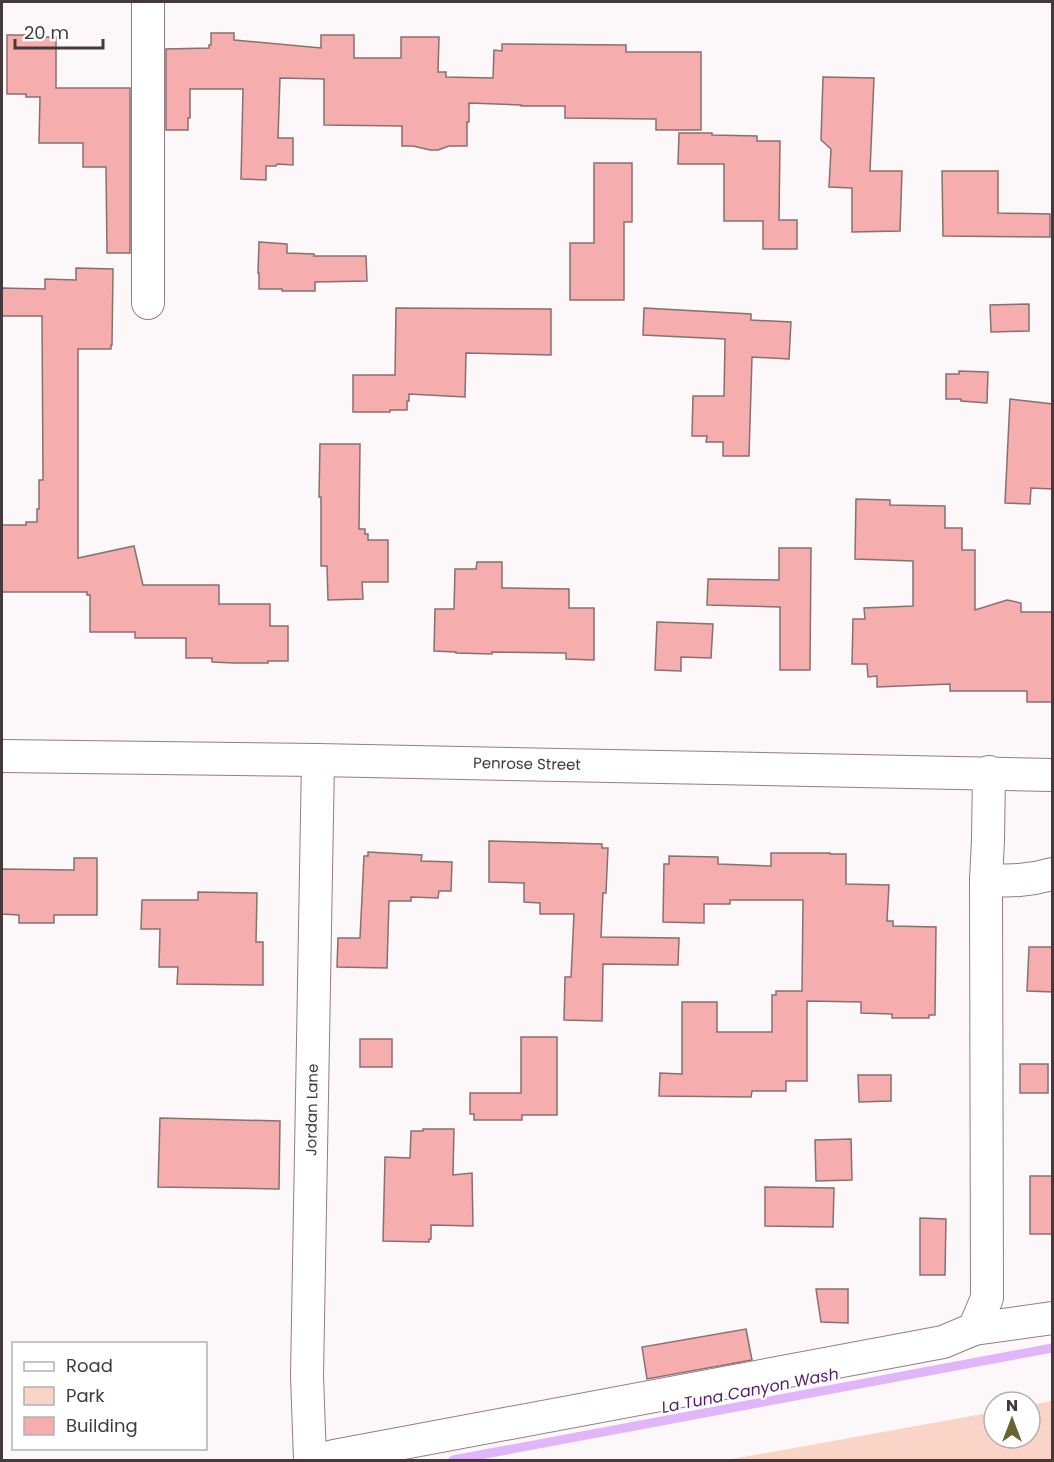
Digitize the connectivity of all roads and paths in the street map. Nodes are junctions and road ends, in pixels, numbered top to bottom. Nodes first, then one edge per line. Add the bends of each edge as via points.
1 (148, 2) edge
2 (148, 303) dead end
3 (2, 756) edge
4 (318, 760) junction
5 (988, 772) junction
6 (1053, 775) edge
7 (1053, 874) edge
8 (986, 880) junction
9 (1053, 1318) edge
10 (974, 1329) junction
11 (310, 1461) edge
12 (316, 1461) edge

1 - 2 street
3 - 4 street, Penrose Street
4 - 5 street, Penrose Street
4 - 11 street, Jordan Lane via 307,1376
5 - 6 street, Penrose Street
5 - 8 street
7 - 8 street via 1032,880
8 - 10 street via 987,1298
9 - 10 street
10 - 12 street via 943,1342

